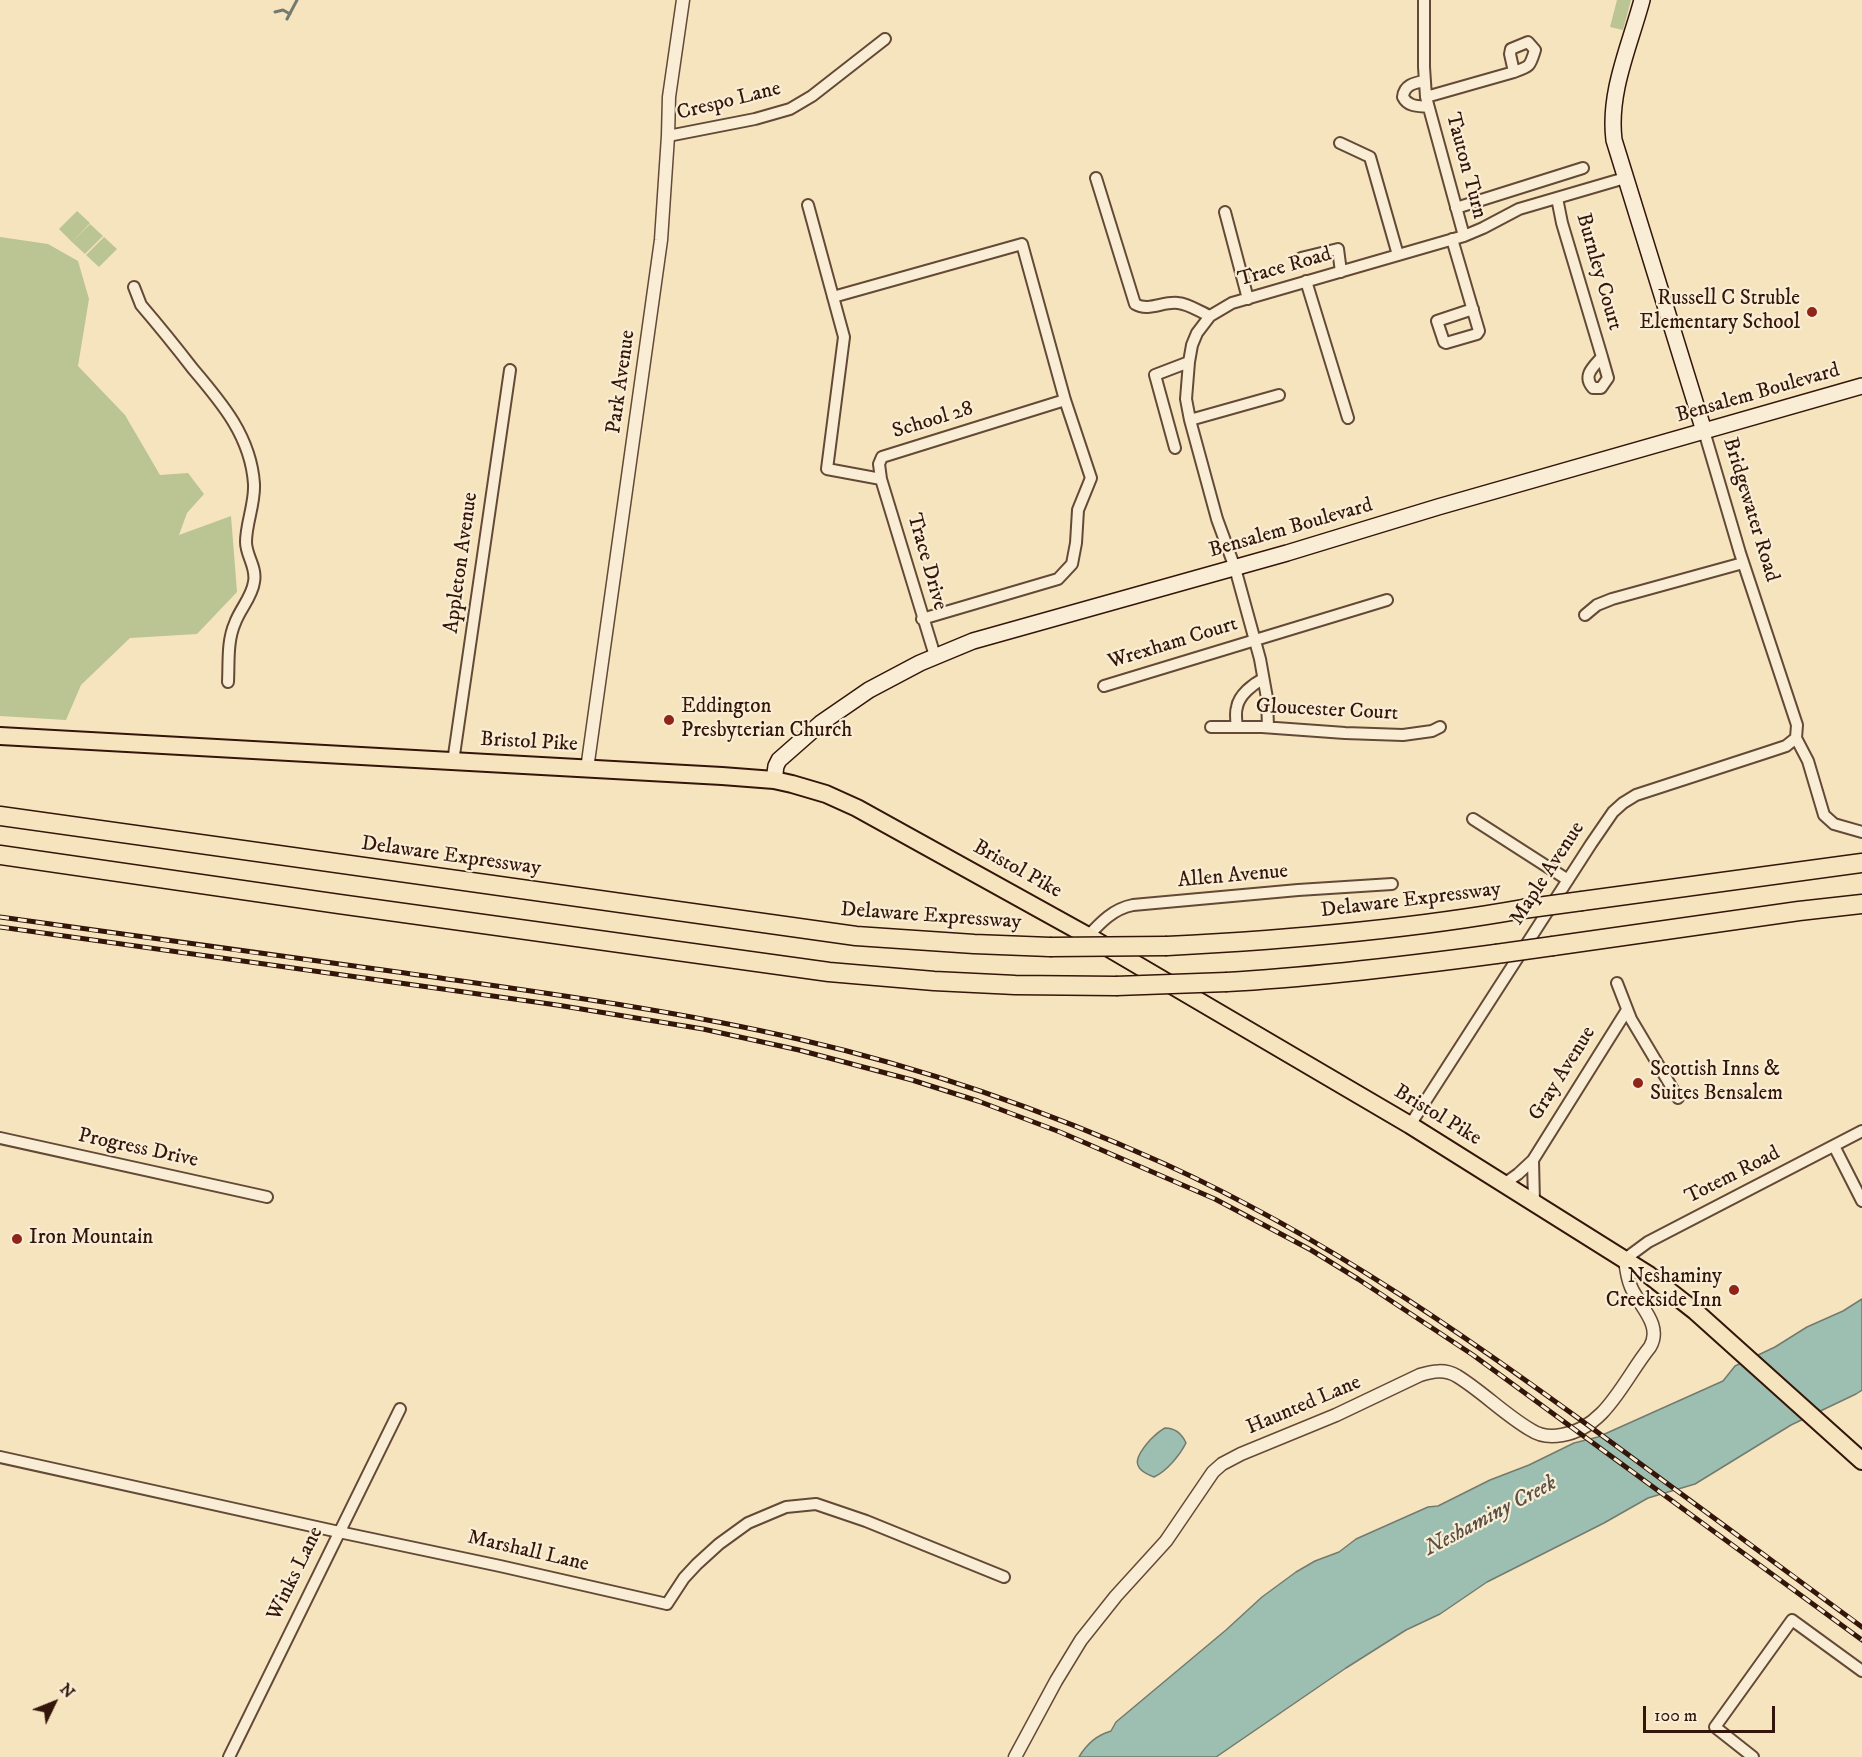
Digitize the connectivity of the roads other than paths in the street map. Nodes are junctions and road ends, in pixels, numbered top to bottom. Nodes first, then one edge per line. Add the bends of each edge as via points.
1 (683, 0) edge
2 (1424, 0) edge
3 (1642, 0) edge
4 (885, 39) dead end
5 (1514, 72) dead end
6 (1424, 81) junction
7 (1427, 102) junction
8 (668, 136) junction
9 (1340, 143) dead end
10 (1584, 168) dead end
11 (1096, 178) dead end
12 (1624, 178) junction
13 (1557, 198) junction
14 (808, 205) dead end
15 (1456, 208) junction
16 (1225, 212) dead end
17 (1464, 236) junction
18 (1452, 239) junction
19 (1398, 255) junction
20 (1301, 258) dead end
21 (1341, 272) junction
22 (1306, 281) junction
23 (134, 287) dead end
24 (833, 297) junction
25 (1248, 299) junction
26 (1473, 309) dead end
27 (1210, 316) junction
28 (1602, 357) dead end
29 (1189, 362) junction
30 (510, 369) dead end
31 (1862, 386) edge
32 (1279, 395) dead end
33 (1065, 400) junction
34 (1348, 418) dead end
35 (1190, 420) junction
36 (1704, 431) junction
37 (1175, 448) dead end
38 (881, 479) junction
39 (1743, 562) junction
40 (1235, 568) junction
41 (1387, 600) dead end
42 (1585, 615) dead end
43 (922, 619) junction
44 (1254, 639) junction
45 (934, 656) junction
46 (1263, 679) junction
47 (228, 682) dead end
48 (1104, 687) dead end
49 (1211, 727) dead end
50 (1237, 727) junction
51 (1440, 727) dead end
52 (1268, 728) junction
53 (0, 736) edge
54 (1796, 738) junction
55 (453, 762) junction
56 (587, 769) junction
57 (774, 780) junction
58 (0, 816) edge
59 (1473, 819) dead end
60 (1862, 832) edge
61 (0, 855) edge
62 (1862, 863) edge
63 (1568, 880) junction
64 (1392, 884) dead end
65 (1862, 904) edge
66 (1088, 936) junction
67 (1617, 983) dead end
68 (1627, 1010) junction
69 (1678, 1098) dead end
70 (1410, 1125) junction
71 (1862, 1131) edge
72 (0, 1138) edge
73 (1834, 1146) junction
74 (1533, 1160) junction
75 (1504, 1184) junction
76 (267, 1197) dead end
77 (1862, 1201) edge
78 (1534, 1202) junction
79 (1625, 1259) junction
80 (1649, 1275) junction
81 (1639, 1301) junction
82 (400, 1409) dead end
83 (0, 1457) edge
84 (1862, 1461) edge
85 (339, 1532) junction
86 (1004, 1577) dead end
87 (1862, 1671) edge
88 (229, 1757) edge
89 (1015, 1757) edge
90 (1753, 1757) edge

1 - 8 street, Park Avenue via 670,87
2 - 6 street, Tauton Turn
3 - 12 main road, Bridgewater Road via 1613,110 1614,140
4 - 8 street, Crespo Lane via 790,109
5 - 7 street
6 - 7 street, Tauton Turn
6 - 7 street, Tauton Turn via 1411,84 1403,97 1413,105
7 - 15 street, Tauton Turn
8 - 56 street, Park Avenue via 661,240
9 - 19 street via 1370,157
10 - 15 street
11 - 27 street via 1135,304 1147,308 1182,303
12 - 13 street, Trace Road
12 - 36 main road, Bridgewater Road
13 - 17 street, Trace Road via 1519,209
13 - 28 street, Burnley Court
14 - 24 street
15 - 17 street, Tauton Turn
16 - 25 street
17 - 18 street, Trace Road
18 - 19 street, Trace Road
18 - 26 street
19 - 21 street, Trace Road
20 - 21 street via 1338,249
21 - 22 street, Trace Road
22 - 25 street, Trace Road
22 - 34 street
23 - 47 street via 141,305 231,415 251,467 254,494 246,546 255,578 232,632
24 - 33 street via 1022,244
24 - 38 street via 844,338 827,469
25 - 27 street, Trace Road
27 - 29 street, Trace Road via 1197,333
29 - 35 street, Trace Road via 1186,399
29 - 37 street via 1155,375
30 - 55 street, Appleton Avenue
31 - 36 main road, Bensalem Boulevard
32 - 35 street
33 - 38 street, School 28 via 882,457
33 - 43 street via 1091,478 1078,510 1072,564 1058,579
35 - 40 street, Trace Road
36 - 39 street, Bridgewater Road
36 - 40 main road, Bensalem Boulevard
38 - 43 street, Trace Drive
39 - 42 street via 1619,597 1597,605
39 - 54 street, Bridgewater Road via 1797,725
40 - 44 street, Trace Road
40 - 45 main road, Bensalem Boulevard via 990,635
41 - 44 street, Wrexham Court
43 - 45 street, Trace Drive
44 - 46 street, Trace Road
44 - 48 street, Wrexham Court
45 - 57 main road, Bensalem Boulevard via 869,690 821,723 779,760
46 - 50 street via 1239,700
46 - 52 street, Trace Road
49 - 50 street, Gloucester Court
50 - 52 street, Gloucester Court
51 - 52 street, Gloucester Court via 1402,735
53 - 55 main road, Bristol Pike
54 - 60 street, Bridgewater Road via 1808,761 1826,818
54 - 63 street, Maple Avenue via 1786,746 1647,790 1623,803
55 - 56 main road, Bristol Pike
56 - 57 main road, Bristol Pike
57 - 66 main road, Bristol Pike via 815,790 857,808
58 - 62 highway, Delaware Expressway, bridge via 856,936 1050,947 1234,943 1362,932
59 - 63 street
61 - 65 highway, bridge via 829,972 924,981 1068,987 1302,978
63 - 70 street, Maple Avenue
64 - 66 street, Allen Avenue via 1133,905 1115,911
66 - 70 main road, Bristol Pike
67 - 68 street
68 - 69 street
68 - 74 street, Gray Avenue
70 - 75 main road, Bristol Pike
71 - 73 street, Totem Road
72 - 76 street, Progress Drive
73 - 77 street
73 - 79 street, Totem Road via 1648,1242
74 - 75 street, Gray Avenue
74 - 78 street
75 - 78 main road, Bristol Pike
78 - 79 main road, Bristol Pike
79 - 80 main road, Bristol Pike
79 - 81 street, Haunted Lane via 1630,1285
80 - 81 street
80 - 84 main road, Bristol Pike
81 - 89 street, Haunted Lane via 1653,1328 1652,1342 1605,1411 1574,1432 1549,1436 1535,1433 1457,1376 1434,1371 1222,1464 1209,1476 1166,1541 1092,1624
82 - 85 street, Winks Lane
83 - 85 street, Marshall Lane
85 - 86 street, Marshall Lane via 667,1604 697,1563 738,1530 786,1507 816,1504
85 - 88 street, Winks Lane
87 - 90 street via 1792,1620 1715,1727

